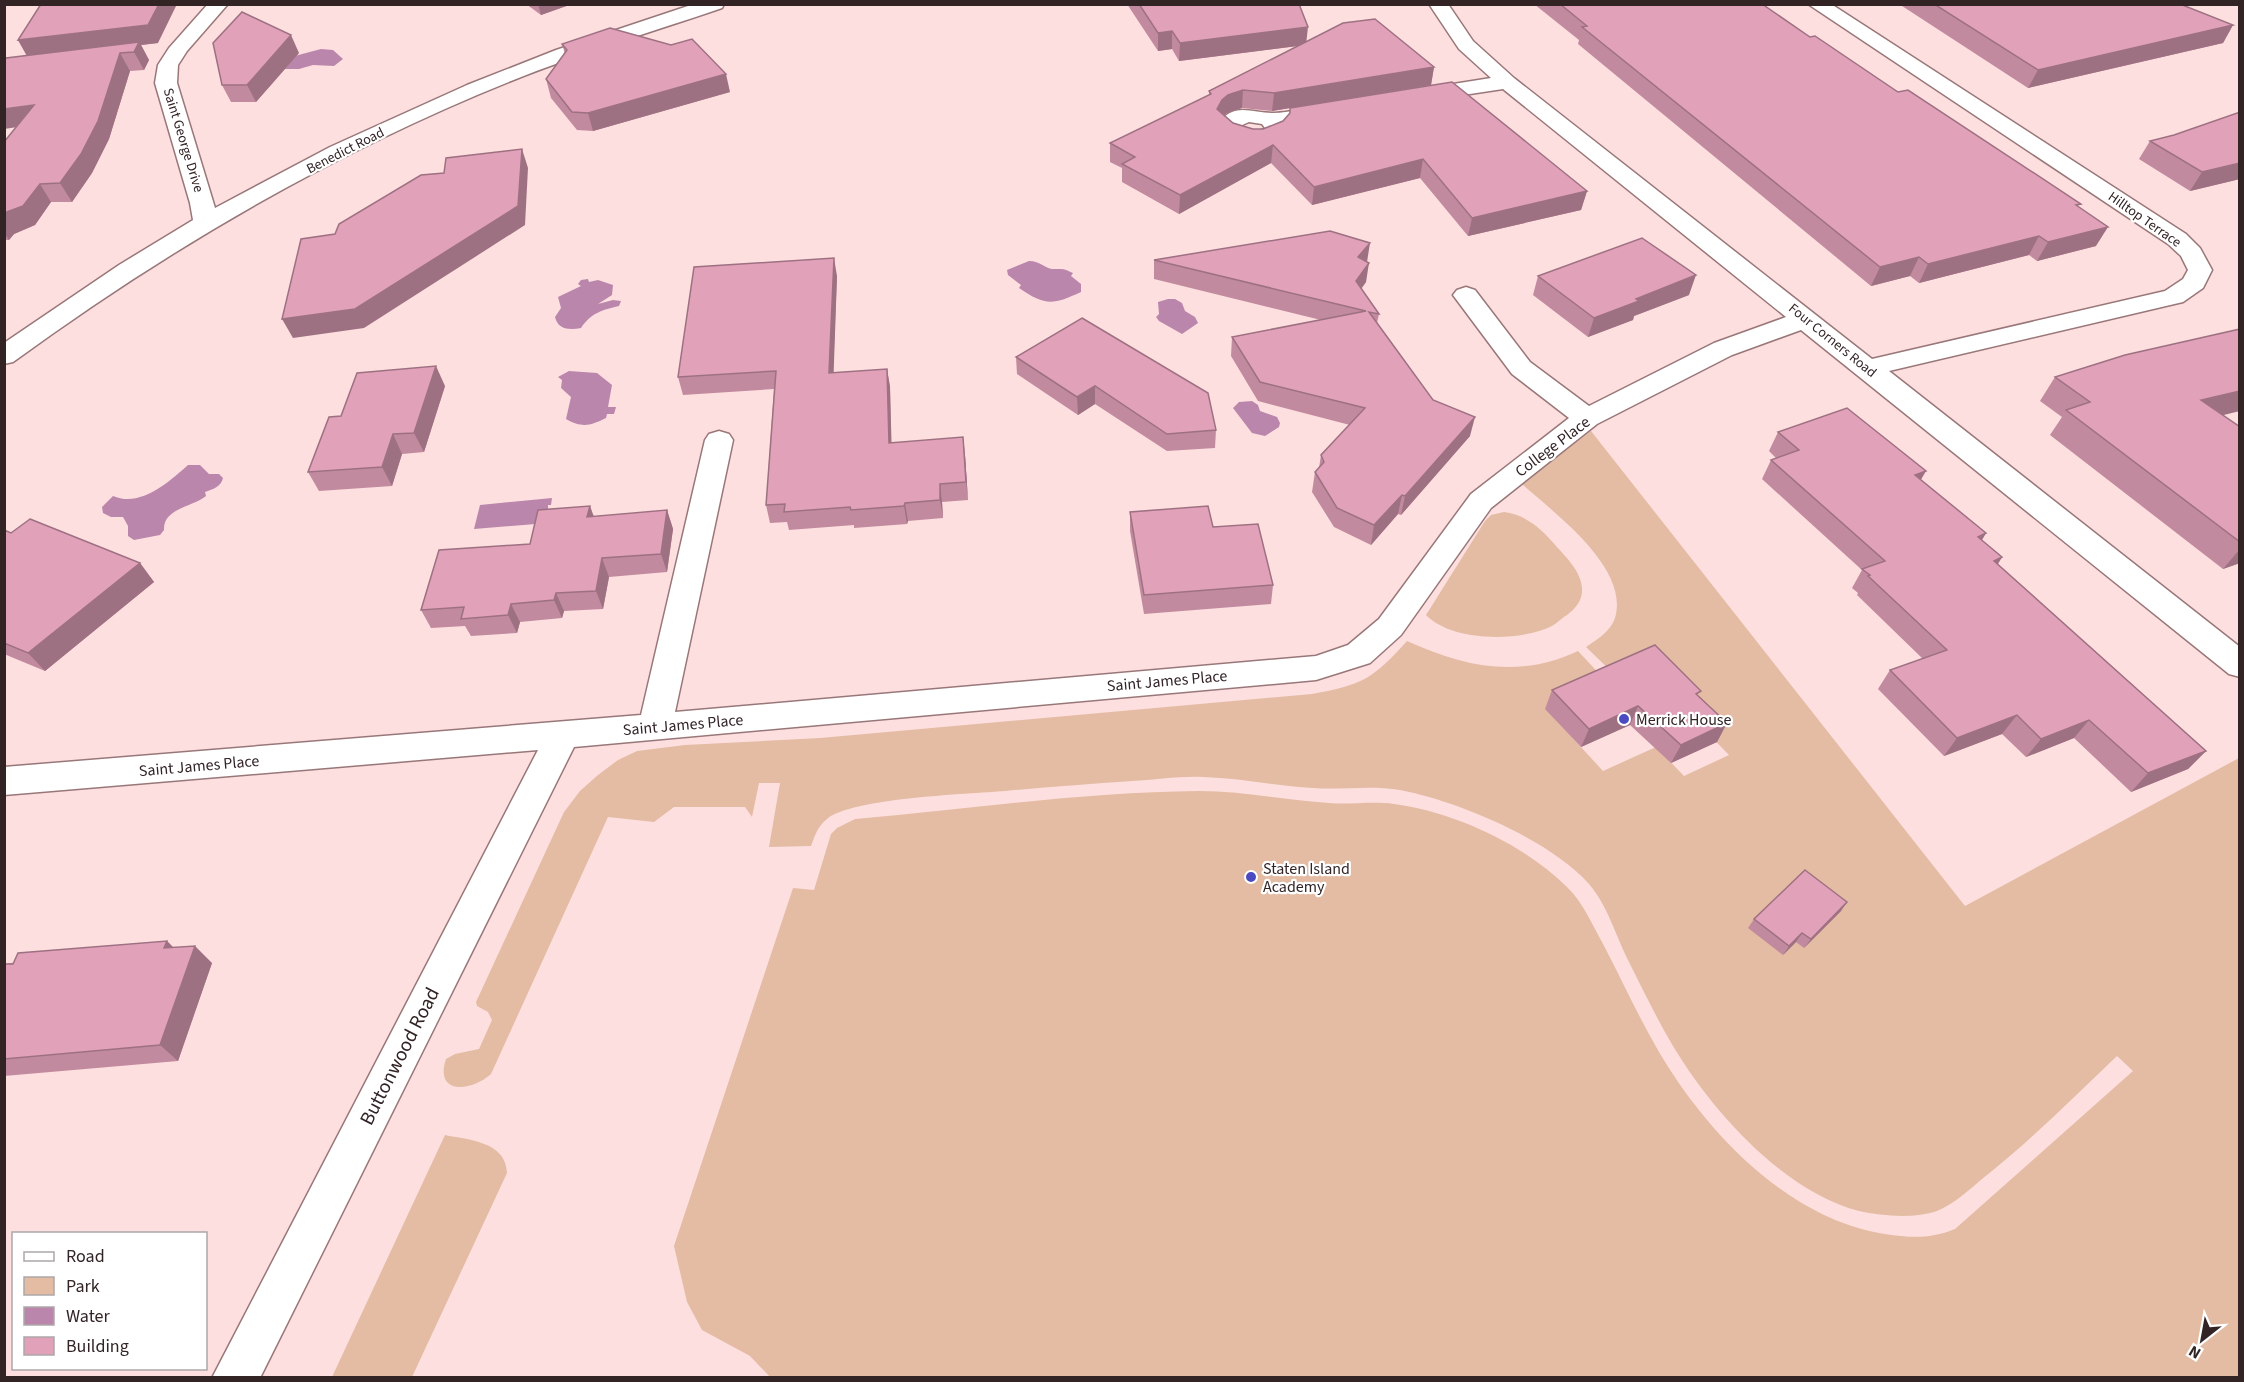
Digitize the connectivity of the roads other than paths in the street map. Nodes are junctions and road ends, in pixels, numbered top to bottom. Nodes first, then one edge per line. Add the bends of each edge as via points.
1 (219, 4) edge
2 (715, 4) edge
3 (1438, 4) edge
4 (1817, 4) edge
5 (178, 48) junction
6 (155, 51) dead end
7 (1507, 82) junction
8 (1401, 98) edge
9 (1354, 106) edge
10 (1271, 120) edge
11 (205, 223) junction
12 (1466, 296) dead end
13 (1806, 319) junction
14 (4, 356) edge
15 (1868, 368) junction
16 (1587, 418) junction
17 (718, 440) dead end
18 (1359, 654) joint
19 (2240, 665) edge
20 (655, 726) junction
21 (563, 735) junction
22 (4, 781) edge
23 (236, 1377) edge

1 - 5 street, Saint George Drive
2 - 11 street, Benedict Road via 476,88 374,135
3 - 7 street, Four Corners Road via 1466,45
4 - 15 street, Hilltop Terrace via 2177,239 2200,270 2194,283 2174,297
5 - 6 street
5 - 11 street, Saint George Drive via 168,65 166,83
7 - 8 street
7 - 13 street, Four Corners Road
9 - 10 street
11 - 14 street, Benedict Road
12 - 16 street via 1521,368
13 - 15 street, Four Corners Road
13 - 16 street, College Place via 1723,349
15 - 19 street, Four Corners Road
16 - 18 street, College Place via 1481,501 1390,627
17 - 20 street
18 - 20 street, Saint James Place via 1316,668
20 - 21 street, Saint James Place
21 - 22 street, Saint James Place
21 - 23 street, Buttonwood Road

